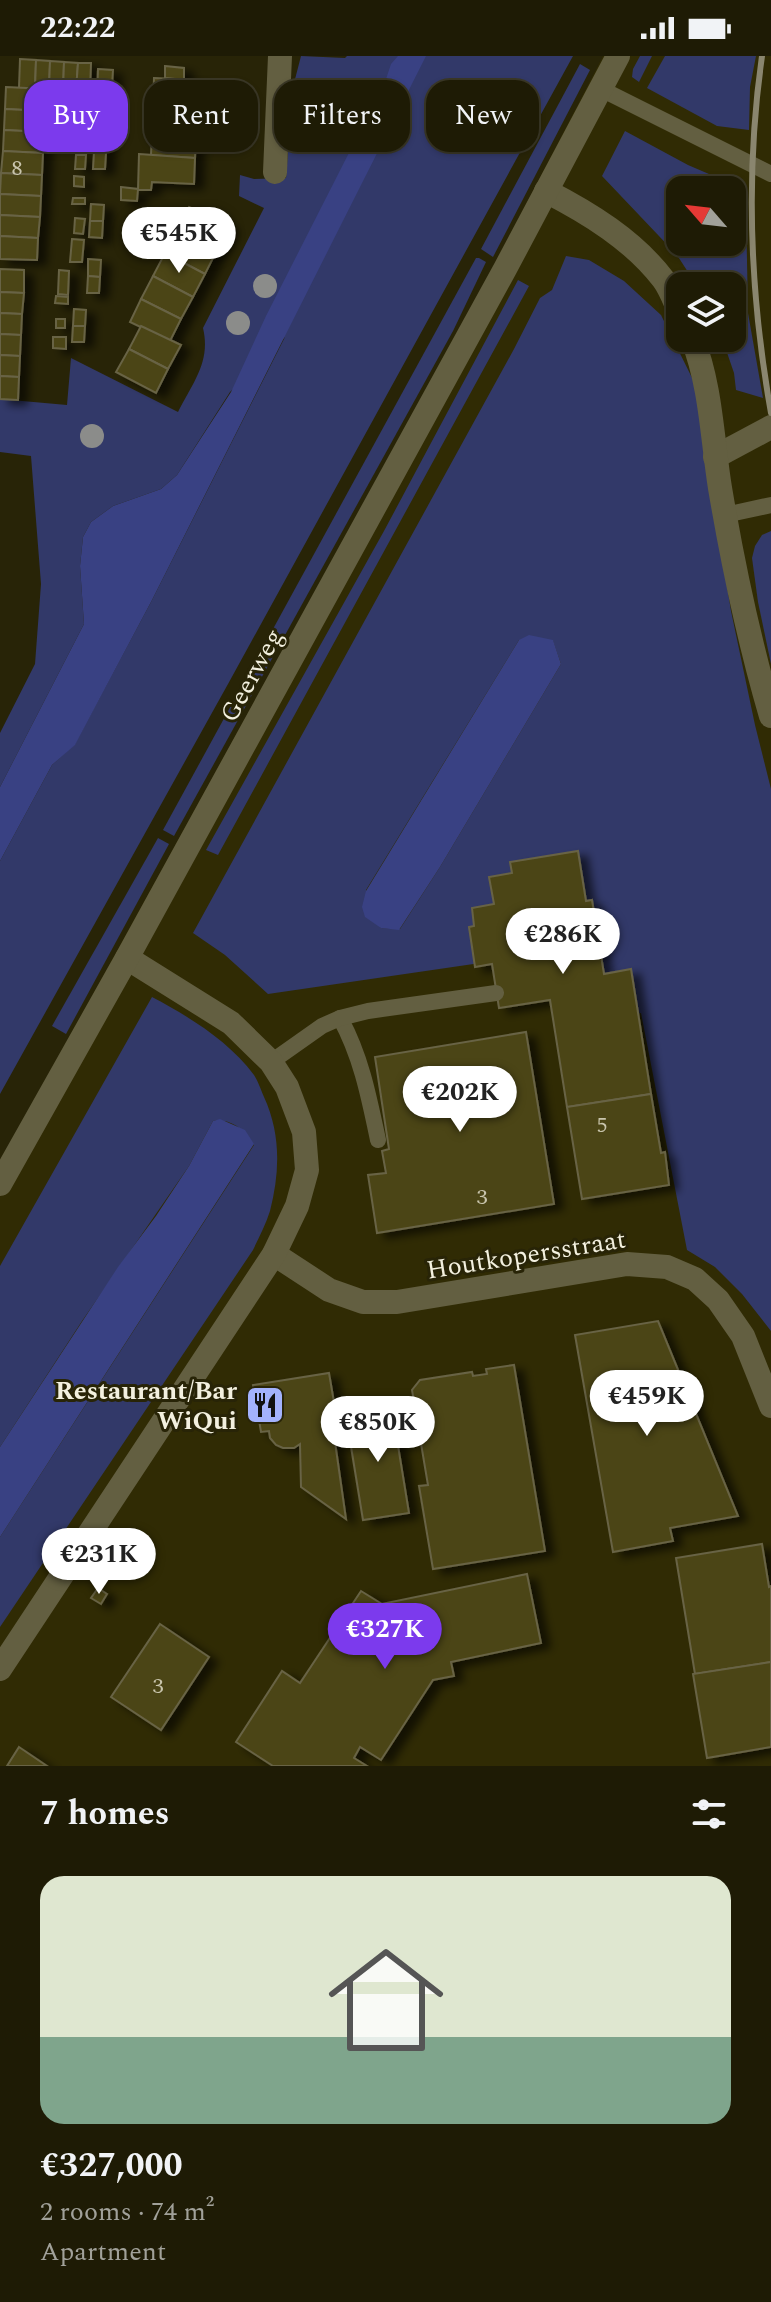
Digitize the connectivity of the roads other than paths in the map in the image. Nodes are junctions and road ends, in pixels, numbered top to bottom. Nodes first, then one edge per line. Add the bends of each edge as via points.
1 (280, 56) edge
2 (618, 56) edge
3 (601, 89) junction
4 (275, 172) dead end
5 (771, 174) edge
6 (546, 191) junction
7 (666, 284) edge
8 (696, 352) edge
9 (771, 427) edge
10 (715, 457) junction
11 (771, 505) edge
12 (725, 515) junction
13 (771, 716) edge
14 (127, 958) junction
15 (496, 993) dead end
16 (340, 1018) junction
17 (271, 1062) junction
18 (378, 1140) dead end
19 (0, 1184) edge
20 (274, 1254) junction
21 (771, 1406) edge
22 (0, 1669) edge

1 - 4 street
2 - 3 street, Geerweg
3 - 5 lane
3 - 6 street, Geerweg
6 - 7 street via 626,241
6 - 14 street, Geerweg
8 - 10 street via 707,388
9 - 10 street
10 - 12 street
11 - 12 lane
12 - 13 street
14 - 17 street via 231,1023
14 - 19 street, Geerweg
15 - 16 lane
16 - 17 lane
16 - 18 lane via 363,1070
17 - 20 street via 304,1132 307,1170
20 - 21 street, Houtkopersstraat via 329,1290 363,1302 397,1302 627,1264 667,1267 695,1279 718,1300 743,1336
20 - 22 street

